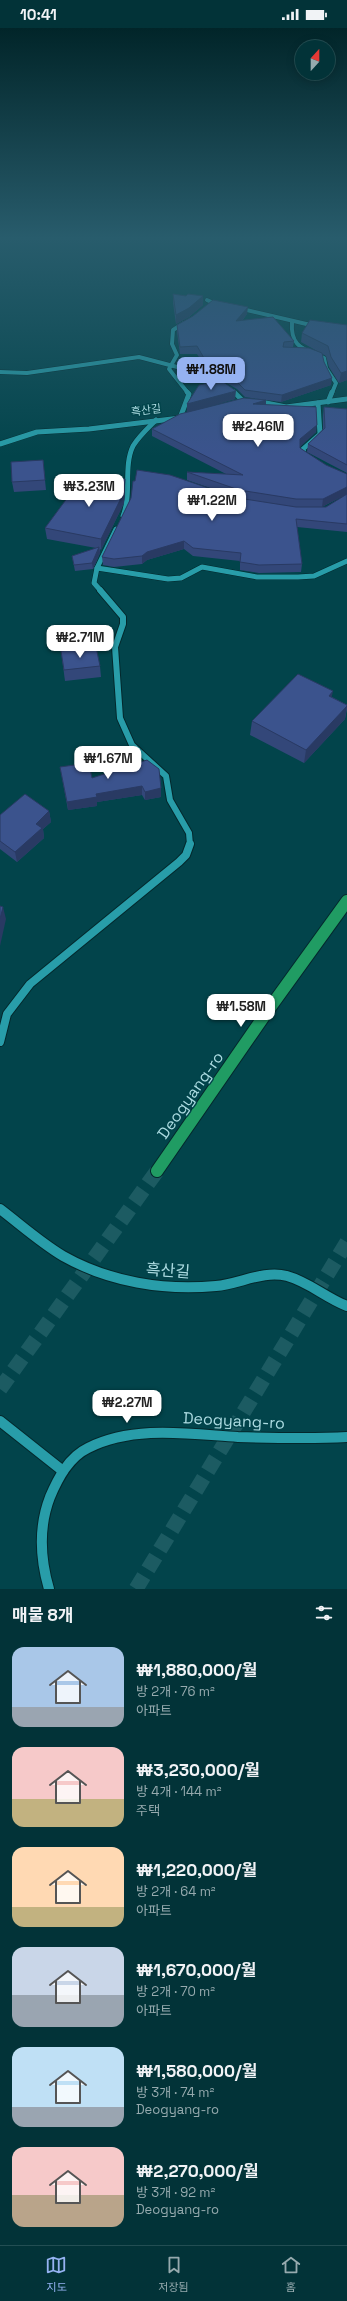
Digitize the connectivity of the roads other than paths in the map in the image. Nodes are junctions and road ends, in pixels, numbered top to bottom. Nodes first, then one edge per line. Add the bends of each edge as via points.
1 (245, 310) edge
2 (191, 320) edge
3 (292, 322) junction
4 (322, 328) edge
5 (299, 352) edge
6 (306, 352) junction
7 (171, 364) junction
8 (0, 372) edge
9 (347, 399) edge
10 (243, 402) junction
11 (328, 402) junction
12 (318, 403) junction
13 (236, 404) edge
14 (186, 417) edge
15 (180, 418) junction
16 (156, 420) junction
17 (0, 444) edge
18 (308, 459) edge
19 (347, 561) edge
20 (97, 568) junction
21 (347, 901) edge
22 (0, 1042) edge
23 (157, 1171) tunnel mouth
24 (0, 1209) edge
25 (347, 1306) edge
26 (0, 1421) edge
27 (347, 1437) edge
28 (63, 1471) junction
29 (49, 1589) edge

1 - 3 street
2 - 7 street via 173,330 172,344 176,354
3 - 4 street
3 - 6 street via 292,331 300,347
5 - 6 street
6 - 11 street via 324,358 326,368 336,383
7 - 8 street via 133,357 27,373
7 - 10 street via 204,374 230,388
7 - 15 street via 170,371 189,394
9 - 11 street
10 - 12 street via 255,401 280,407
10 - 13 street
11 - 12 street
12 - 18 street via 321,431 315,440 303,449 303,454
14 - 15 street, 흑산길
15 - 16 street, 흑산길
16 - 17 street, 흑산길 via 89,429 38,432
16 - 20 street via 132,449 133,472 128,504
19 - 20 street via 314,576 298,577 252,576 202,567 181,578 168,579
20 - 22 street via 95,586 123,617 124,622 116,638 115,647 120,718 132,745 141,756 166,776 170,800 189,833 190,845 186,855 179,862 30,984 8,1014
21 - 23 main road, Deogyang-ro
24 - 25 street, 흑산길 via 64,1257 131,1282 185,1288 220,1286 265,1275 286,1276 303,1282 324,1296
26 - 28 street
27 - 28 street, Deogyang-ro via 307,1440 145,1432 113,1438 87,1448
28 - 29 street, Deogyang-ro via 53,1490 41,1534 41,1563

